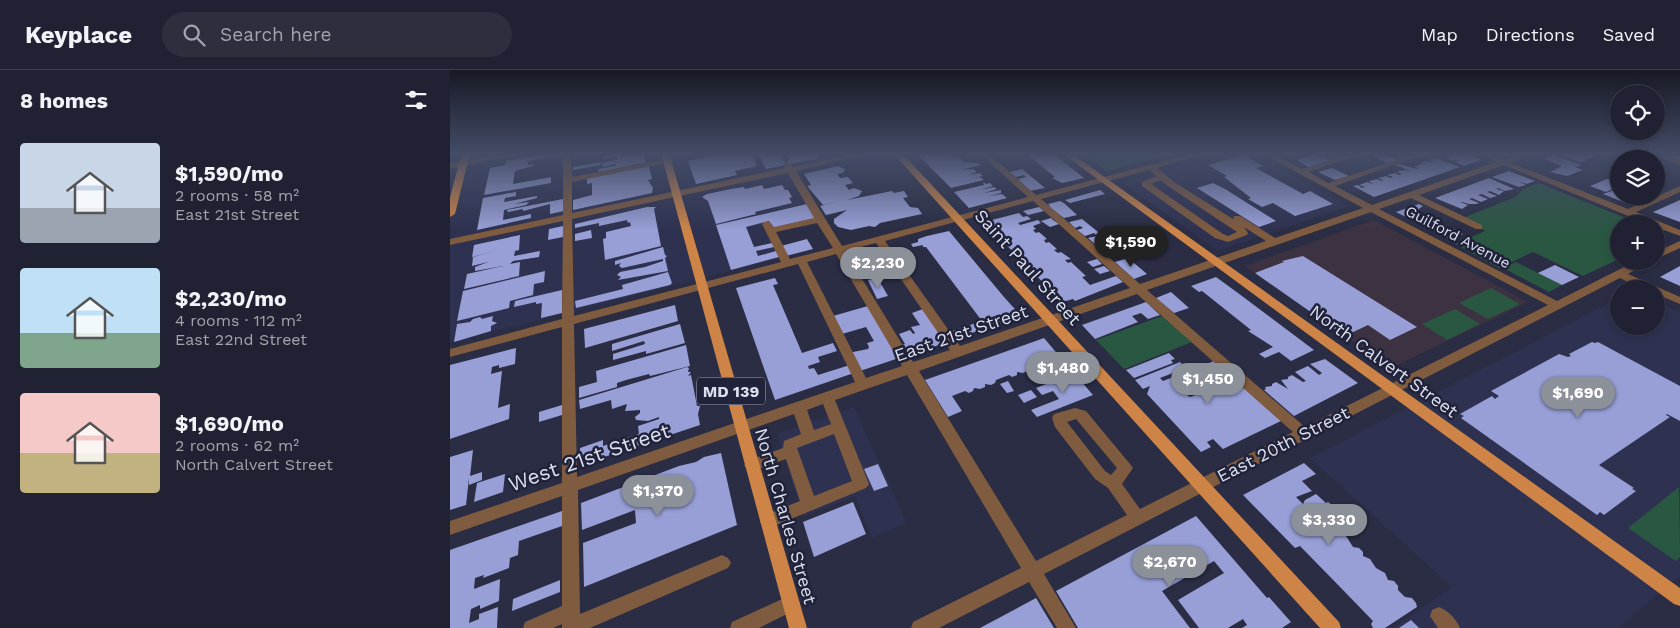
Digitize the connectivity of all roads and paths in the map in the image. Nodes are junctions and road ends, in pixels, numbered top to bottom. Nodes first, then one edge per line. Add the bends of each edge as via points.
1 (459, 179) edge
2 (572, 179) edge
3 (672, 179) edge
4 (734, 179) edge
5 (797, 179) edge
6 (921, 179) edge
7 (1013, 179) edge
8 (1107, 179) edge
9 (1156, 179) edge
10 (1167, 179) edge
11 (1173, 179) edge
12 (1314, 179) edge
13 (1348, 179) edge
14 (1458, 179) edge
15 (1545, 179) edge
16 (568, 180) joint
17 (1103, 180) junction
18 (1327, 186) junction
19 (1680, 189) edge
20 (676, 194) junction
21 (1412, 195) junction
22 (1034, 198) junction
23 (1372, 209) junction
24 (1629, 212) junction
25 (450, 214) edge
26 (568, 217) junction
27 (821, 219) junction
28 (957, 219) junction
29 (1478, 227) dead end
30 (1680, 233) edge
31 (879, 240) junction
32 (450, 242) edge
33 (1275, 242) junction
34 (1680, 244) edge
35 (840, 250) junction
36 (1665, 252) edge
37 (801, 260) junction
38 (1217, 263) junction
39 (786, 264) junction
40 (1628, 270) edge
41 (1620, 274) junction
42 (1634, 280) edge
43 (702, 287) junction
44 (1139, 290) junction
45 (1665, 294) edge
46 (1680, 301) edge
47 (1558, 306) junction
48 (1050, 320) junction
49 (569, 322) junction
50 (958, 352) junction
51 (450, 353) edge
52 (910, 369) junction
53 (863, 385) junction
54 (1392, 389) junction
55 (827, 397) junction
56 (799, 407) junction
57 (742, 427) junction
58 (839, 427) junction
59 (1304, 434) junction
60 (810, 437) junction
61 (791, 451) junction
62 (752, 465) junction
63 (1113, 484) junction
64 (571, 486) junction
65 (1201, 486) junction
66 (809, 505) junction
67 (1138, 518) junction
68 (768, 521) junction
69 (450, 528) edge
70 (722, 563) dead end
71 (1032, 572) junction
72 (1680, 598) edge
73 (791, 603) junction
74 (571, 622) edge
75 (532, 628) edge
76 (738, 628) edge
77 (798, 628) edge
78 (920, 628) edge
79 (1067, 628) edge
80 (1332, 628) edge

1 - 25 main road
2 - 16 street
3 - 20 main road, North Charles Street / MD 139
4 - 20 street
5 - 27 street
6 - 28 main road, Saint Paul Street
7 - 22 street
8 - 17 street
9 - 10 street via 1145,184 1219,236 1228,239 1243,233
11 - 33 street
12 - 18 street, Guilford Avenue
13 - 18 street
14 - 21 street, East 21st Street
15 - 24 street
16 - 26 street
17 - 22 street
17 - 38 main road, North Calvert Street
18 - 23 street, Guilford Avenue
19 - 24 street
20 - 26 street
20 - 43 main road, North Charles Street / MD 139
21 - 23 street, East 21st Street
21 - 29 street
22 - 28 street
22 - 44 street
23 - 33 street, East 21st Street
23 - 47 street, Guilford Avenue
24 - 30 street
26 - 32 street
26 - 49 street
27 - 35 street
27 - 39 street via 768,228
28 - 31 street
28 - 48 main road, Saint Paul Street
31 - 35 street
31 - 50 street
33 - 38 street, East 21st Street
34 - 36 street
35 - 37 street
35 - 52 street
37 - 39 street
37 - 53 street
38 - 44 street, East 21st Street
38 - 54 main road, North Calvert Street
39 - 43 street
40 - 41 street, East 20th Street
41 - 42 street
41 - 47 street, East 20th Street
43 - 49 street
43 - 57 main road, North Charles Street / MD 139
44 - 48 street, East 21st Street
44 - 59 street
45 - 46 street
47 - 54 street, East 20th Street
48 - 50 street, East 21st Street
48 - 65 main road, Saint Paul Street
49 - 51 street
49 - 64 street
50 - 52 street, East 21st Street
52 - 53 street, East 21st Street
52 - 71 street
53 - 55 street, East 21st Street
54 - 59 street, East 20th Street
54 - 72 main road, North Calvert Street
55 - 56 street, East 21st Street
55 - 58 street
56 - 57 street, East 21st Street
56 - 60 street
57 - 62 main road, North Charles Street / MD 139
57 - 64 street, West 21st Street
58 - 60 street
58 - 66 street via 861,484
59 - 65 street, East 20th Street
60 - 61 street via 789,445
61 - 62 street
61 - 66 street
62 - 68 main road, North Charles Street / MD 139
63 - 63 street via 1125,468 1123,465 1081,415 1075,413 1059,418 1100,475
63 - 67 street
64 - 69 street, West 21st Street
64 - 74 street
65 - 67 street, East 20th Street
65 - 80 main road, Saint Paul Street
66 - 68 street
67 - 71 street, East 20th Street
68 - 73 main road, North Charles Street / MD 139
70 - 74 street
71 - 78 street, East 20th Street
71 - 79 street
73 - 76 street
73 - 77 main road, North Charles Street / MD 139
74 - 75 street

